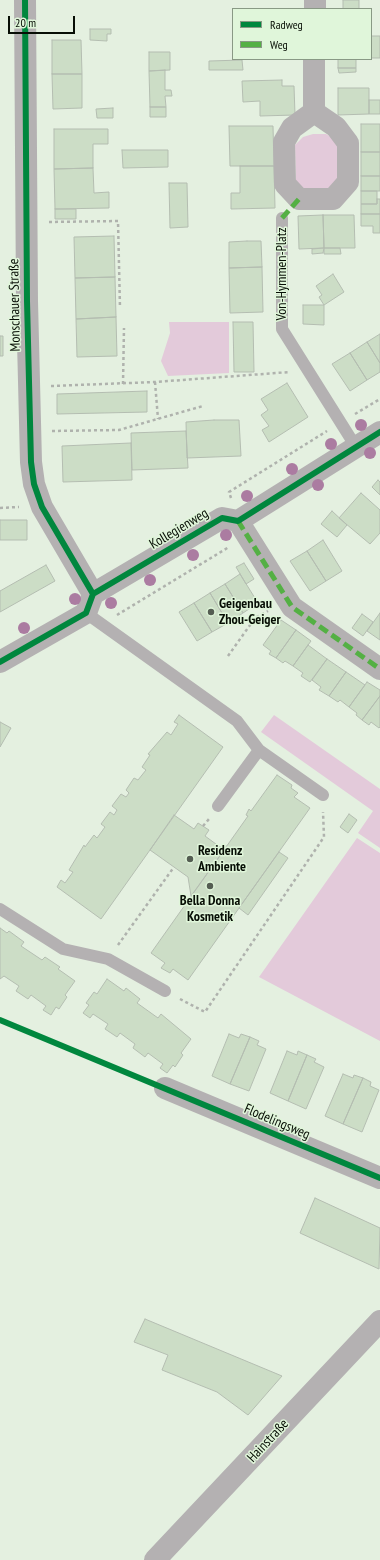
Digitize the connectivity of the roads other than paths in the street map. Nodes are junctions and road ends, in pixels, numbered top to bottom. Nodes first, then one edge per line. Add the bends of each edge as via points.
1 (25, 0) edge
2 (314, 60) edge
3 (314, 112) dead end
4 (282, 218) dead end
5 (380, 432) edge
6 (356, 447) junction
7 (238, 521) junction
8 (90, 604) junction
9 (0, 662) edge
10 (380, 669) edge
11 (259, 750) junction
12 (323, 795) road end
13 (218, 806) dead end
14 (0, 909) edge
15 (165, 991) road end
16 (165, 1088) dead end
17 (380, 1178) edge
18 (380, 1321) edge
19 (155, 1560) edge

1 - 8 street, Monschauer Straße via 29,387 34,484 42,507
2 - 3 street
4 - 6 lane, Von-Hymmen-Platz via 282,329
5 - 6 street
6 - 7 street
7 - 8 street, Kollegienweg via 222,518
7 - 10 street via 292,607
8 - 9 street, Kollegienweg
8 - 11 lane via 237,720
11 - 12 lane
11 - 13 lane
14 - 15 lane via 63,949 108,959
16 - 17 street, Flodelingsweg
18 - 19 street, Hainstraße

